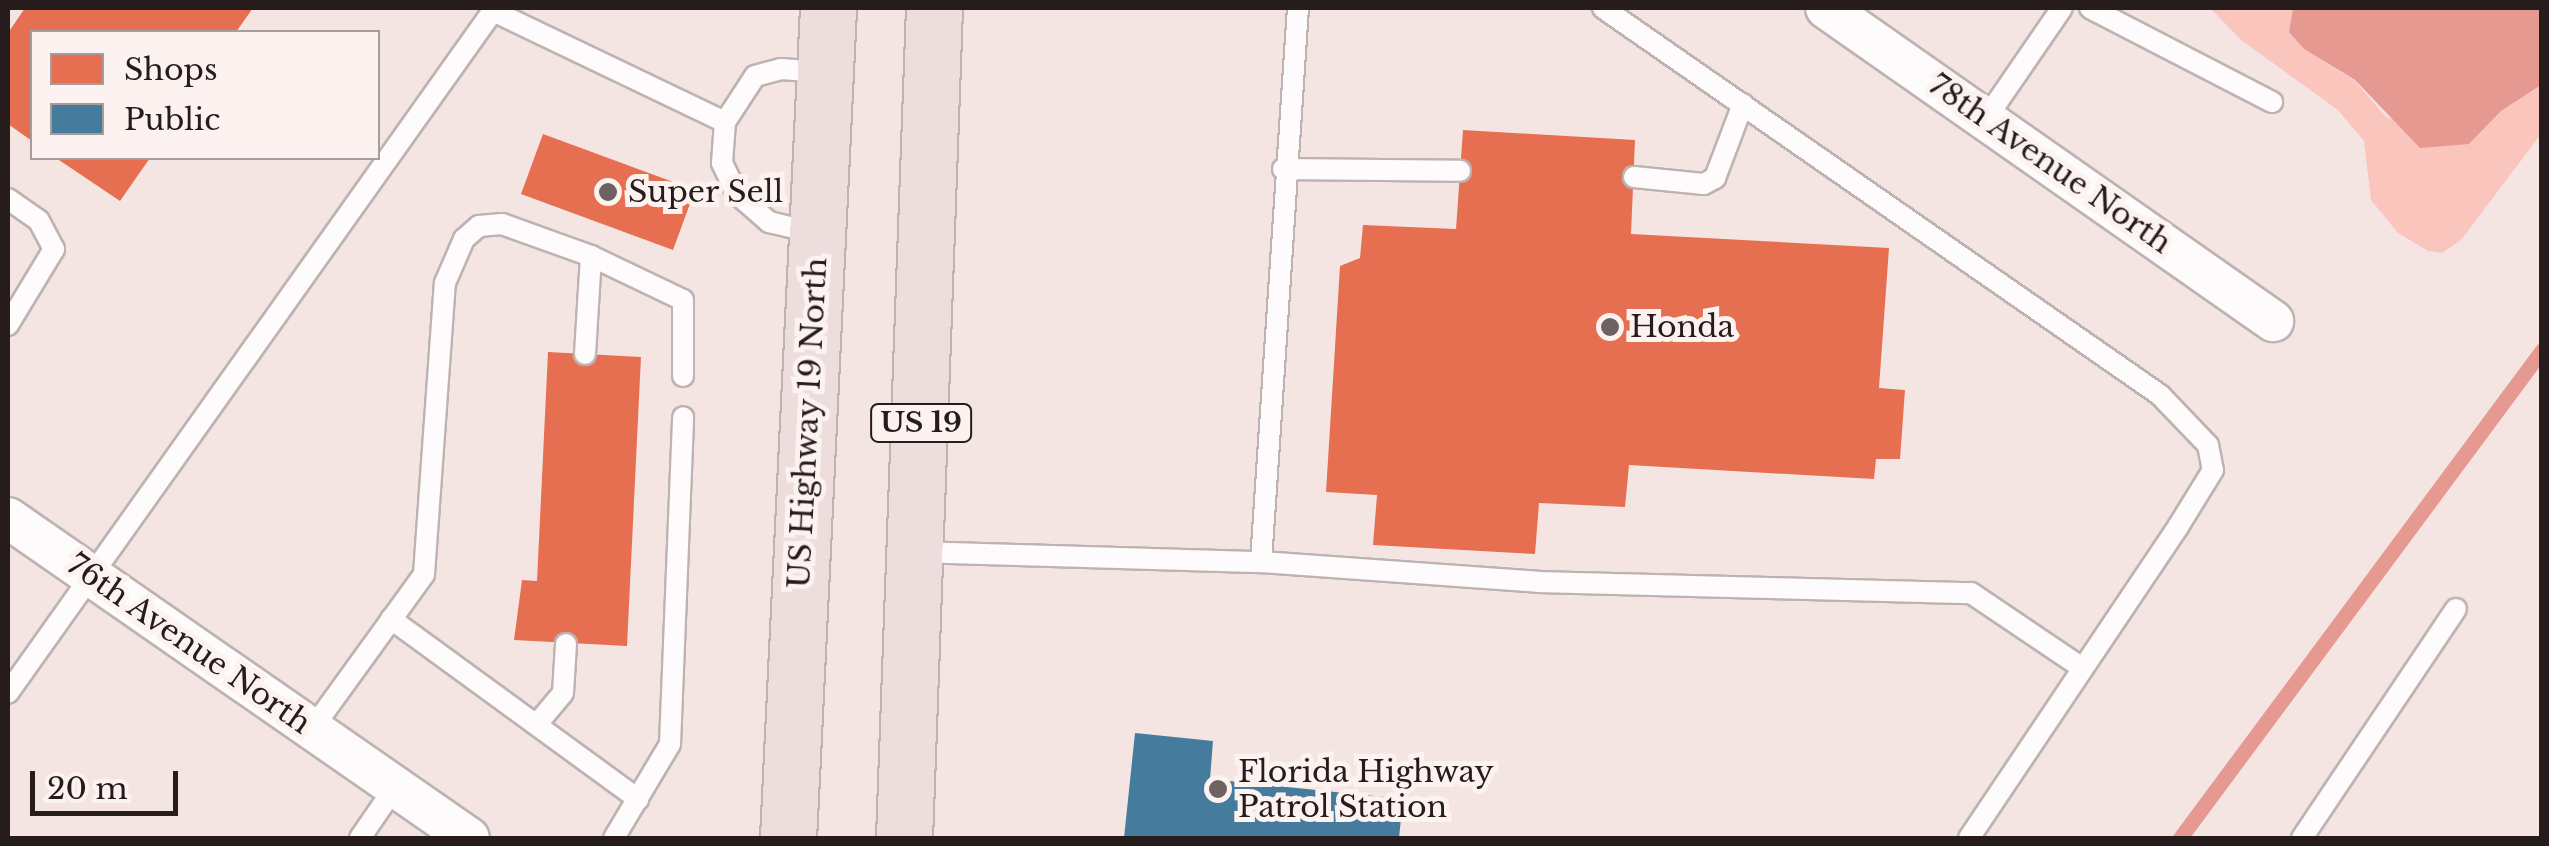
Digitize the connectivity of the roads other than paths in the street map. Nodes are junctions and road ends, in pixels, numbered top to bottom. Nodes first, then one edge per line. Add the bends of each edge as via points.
1 (828, 8) edge
2 (1298, 8) edge
3 (1603, 8) edge
4 (1826, 8) edge
5 (2062, 8) edge
6 (2090, 8) edge
7 (494, 9) edge
8 (929, 18) edge
9 (825, 73) junction
10 (2272, 102) dead end
11 (1743, 104) junction
12 (1986, 118) junction
13 (725, 122) junction
14 (1284, 168) junction
15 (1460, 172) dead end
16 (1634, 177) dead end
17 (8, 199) edge
18 (817, 234) junction
19 (591, 256) junction
20 (2273, 321) dead end
21 (8, 325) edge
22 (585, 354) dead end
23 (682, 376) dead end
24 (683, 417) dead end
25 (8, 518) edge
26 (917, 552) junction
27 (1261, 562) junction
28 (89, 574) junction
29 (2456, 609) dead end
30 (391, 619) junction
31 (566, 644) dead end
32 (2082, 668) junction
33 (8, 693) edge
34 (537, 724) junction
35 (312, 729) junction
36 (394, 787) junction
37 (638, 799) junction
38 (360, 838) edge
39 (469, 838) edge
40 (614, 838) edge
41 (788, 838) edge
42 (904, 838) edge
43 (1969, 838) edge
44 (2302, 838) edge

1 - 9 highway, US Highway 19 North
2 - 14 lane
3 - 11 lane
4 - 12 street, 78th Avenue North
5 - 12 lane
6 - 10 lane
7 - 13 lane
7 - 28 lane
8 - 26 highway, US 19
9 - 13 lane via 781,69 755,76
9 - 18 highway, US Highway 19 North
11 - 16 lane via 1715,178 1704,184
11 - 32 lane via 2160,395 2208,445 2213,470
12 - 20 street, 78th Avenue North
13 - 18 lane via 722,163 737,194 769,222
14 - 15 lane
14 - 27 lane
17 - 21 lane via 39,221 54,249
18 - 41 highway, US Highway 19 North
19 - 22 lane
19 - 23 lane via 684,300
19 - 30 lane via 502,224 479,226 458,249 445,283 424,574
24 - 37 lane via 670,744
25 - 28 street, 76th Avenue North
26 - 27 lane
26 - 42 highway, US 19
27 - 32 lane via 1538,582 1971,593
28 - 33 lane
28 - 35 street, 76th Avenue North
29 - 44 lane
30 - 34 lane
30 - 35 lane
31 - 34 lane via 563,693
32 - 43 lane
34 - 37 lane
35 - 36 street, 76th Avenue North
36 - 38 lane
36 - 39 street, 76th Avenue North
37 - 40 lane

